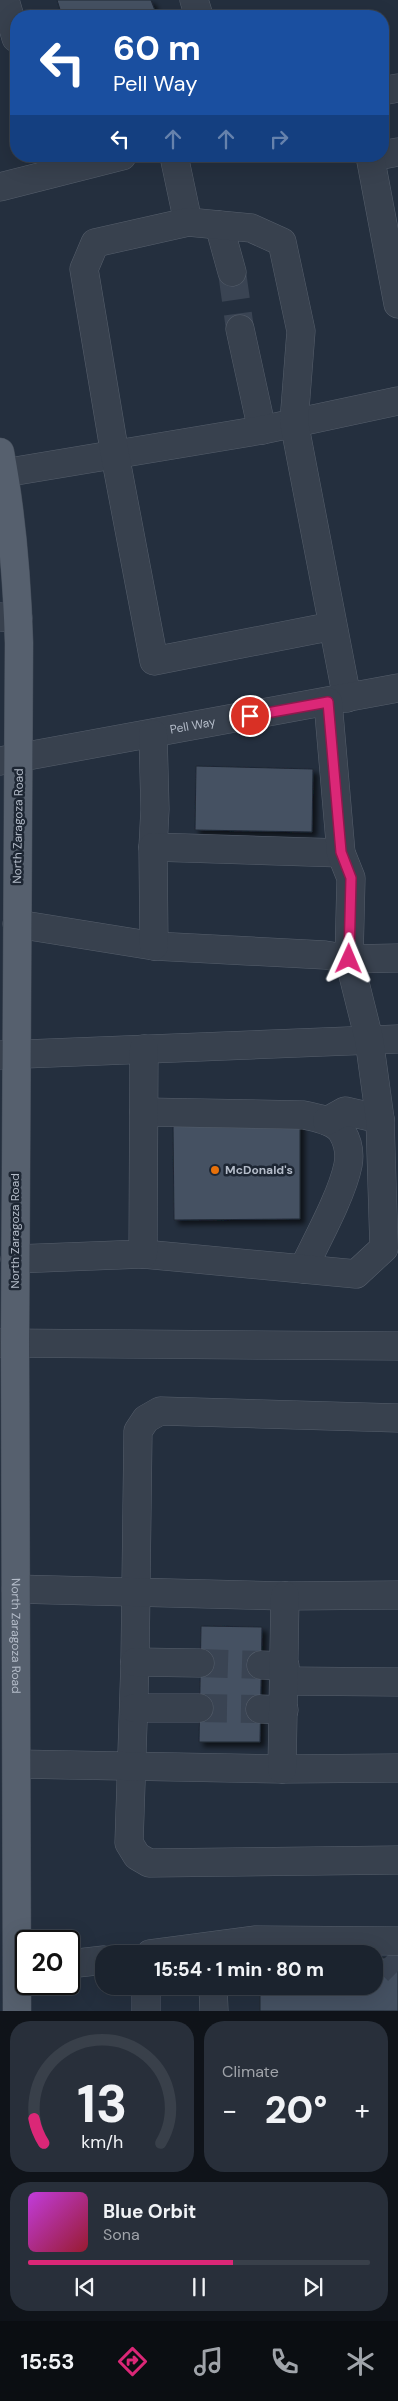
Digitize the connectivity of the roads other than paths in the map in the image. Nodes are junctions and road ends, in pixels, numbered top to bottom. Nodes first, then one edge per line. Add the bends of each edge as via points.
1 (5, 0) edge
2 (10, 32) edge
3 (72, 162) edge
4 (175, 162) edge
5 (376, 162) edge
6 (55, 164) edge
7 (0, 187) edge
8 (188, 222) junction
9 (219, 225) junction
10 (232, 272) tunnel mouth
11 (398, 304) edge
12 (240, 328) tunnel mouth
13 (398, 401) edge
14 (294, 422) junction
15 (262, 430) junction
16 (115, 455) junction
17 (2, 463) edge
18 (9, 617) edge
19 (333, 626) junction
20 (398, 688) edge
21 (338, 700) junction
22 (153, 734) junction
23 (9, 760) edge
24 (153, 847) junction
25 (341, 852) junction
26 (17, 924) junction
27 (154, 946) junction
28 (398, 958) edge
29 (349, 959) junction
30 (398, 1039) edge
31 (369, 1040) junction
32 (144, 1049) junction
33 (8, 1054) edge
34 (144, 1112) junction
35 (380, 1120) junction
36 (327, 1121) junction
37 (143, 1254) junction
38 (15, 1259) junction
39 (303, 1269) junction
40 (7, 1343) edge
41 (398, 1346) edge
42 (398, 1418) edge
43 (16, 1589) junction
44 (137, 1591) junction
45 (398, 1595) edge
46 (285, 1596) junction
47 (135, 1662) junction
48 (200, 1663) tunnel mouth
49 (277, 1671) junction
50 (398, 1682) edge
51 (134, 1708) junction
52 (199, 1708) tunnel mouth
53 (17, 1764) junction
54 (132, 1764) junction
55 (398, 1768) edge
56 (282, 1769) junction
57 (8, 1812) edge
58 (398, 1860) edge
59 (18, 1930) edge
60 (234, 1945) edge
61 (363, 1945) tunnel mouth
62 (95, 1961) edge
63 (80, 1963) edge
64 (19, 1995) edge
65 (146, 1995) edge
66 (213, 1995) edge
67 (17, 2011) edge
68 (146, 2011) edge
69 (214, 2011) edge

1 - 2 street
3 - 6 street
4 - 8 street
5 - 11 street
6 - 7 street
8 - 9 street
8 - 16 street via 94,243 84,269
9 - 10 street
9 - 14 street via 251,228 282,242 301,331
12 - 15 street
13 - 14 street
14 - 15 street
14 - 19 street
15 - 16 street
16 - 17 street
16 - 19 street via 154,661
17 - 18 main road, North Zaragoza Road via 17,576
18 - 23 main road, North Zaragoza Road
19 - 21 street
20 - 21 street, Pell Way
21 - 22 street, Pell Way
21 - 25 street
22 - 23 street, Pell Way
22 - 24 street
23 - 26 main road, North Zaragoza Road
24 - 25 street
24 - 27 street
25 - 29 street via 351,878
26 - 27 street
26 - 33 main road, North Zaragoza Road
27 - 29 street
28 - 29 street
29 - 31 street
30 - 31 street
31 - 32 street
31 - 35 street
32 - 33 street
32 - 34 street
33 - 38 main road, North Zaragoza Road
34 - 36 street via 304,1115
34 - 37 street
35 - 36 street via 345,1111
35 - 39 street via 384,1248 356,1274
36 - 39 street via 341,1130 348,1146 348,1165
37 - 38 street
37 - 39 street
38 - 40 main road, North Zaragoza Road
40 - 41 street
40 - 43 main road, North Zaragoza Road
42 - 44 street via 160,1411 146,1419 138,1431
43 - 44 street
43 - 53 main road, North Zaragoza Road
44 - 46 street
44 - 47 street
45 - 46 street
46 - 49 street
47 - 48 street
47 - 51 street
49 - 50 street
49 - 56 street via 272,1709
51 - 52 street
51 - 54 street
53 - 54 street
53 - 57 main road, North Zaragoza Road
54 - 56 street
54 - 58 street via 129,1843 137,1856 149,1863
55 - 56 street
57 - 59 main road, North Zaragoza Road
60 - 61 street via 256,1940
62 - 63 street
64 - 67 main road, North Zaragoza Road
65 - 68 street
66 - 69 street

